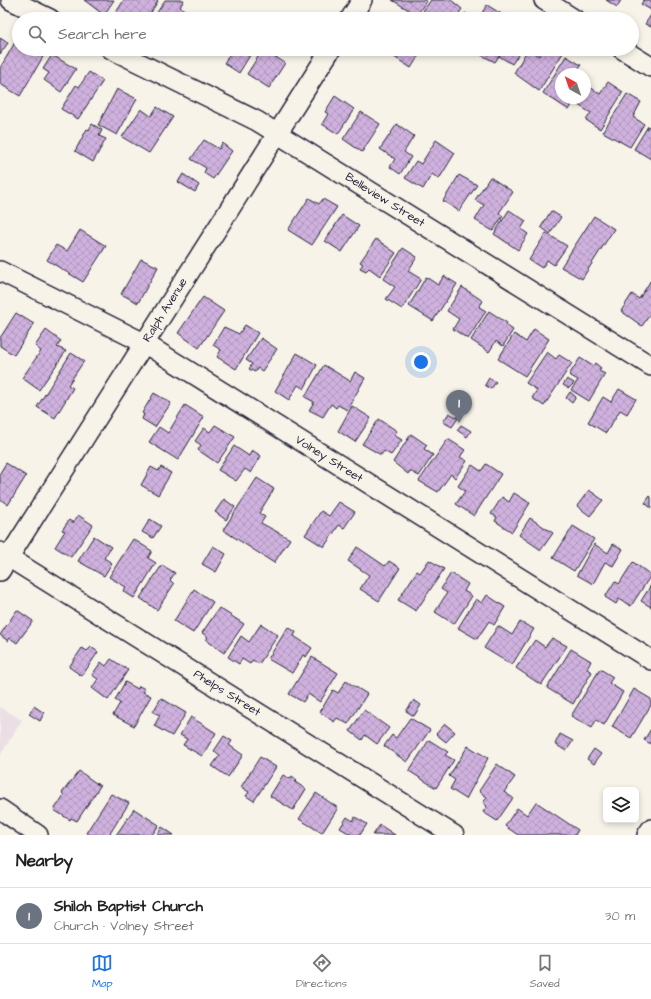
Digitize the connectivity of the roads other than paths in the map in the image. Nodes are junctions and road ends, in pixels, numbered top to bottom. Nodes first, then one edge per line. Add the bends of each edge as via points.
1 (11, 0) edge
2 (362, 0) edge
3 (544, 0) edge
4 (36, 12) edge
5 (354, 12) edge
6 (563, 12) edge
7 (125, 56) edge
8 (327, 56) edge
9 (633, 56) edge
10 (651, 67) edge
11 (278, 132) junction
12 (0, 271) edge
13 (144, 343) junction
14 (651, 366) edge
15 (3, 560) edge
16 (651, 660) edge
17 (0, 809) edge
18 (651, 829) edge
19 (38, 835) edge
20 (454, 835) edge
21 (647, 835) edge

1 - 4 street
2 - 5 street
3 - 6 street
7 - 11 street, Belleview Street
8 - 11 street, Ralph Avenue
9 - 10 street
11 - 13 street, Ralph Avenue
11 - 14 street, Belleview Street
12 - 13 street, Volney Street
13 - 15 street, Ralph Avenue
13 - 16 street, Volney Street
15 - 20 street, Phelps Street
17 - 19 street
18 - 21 street

